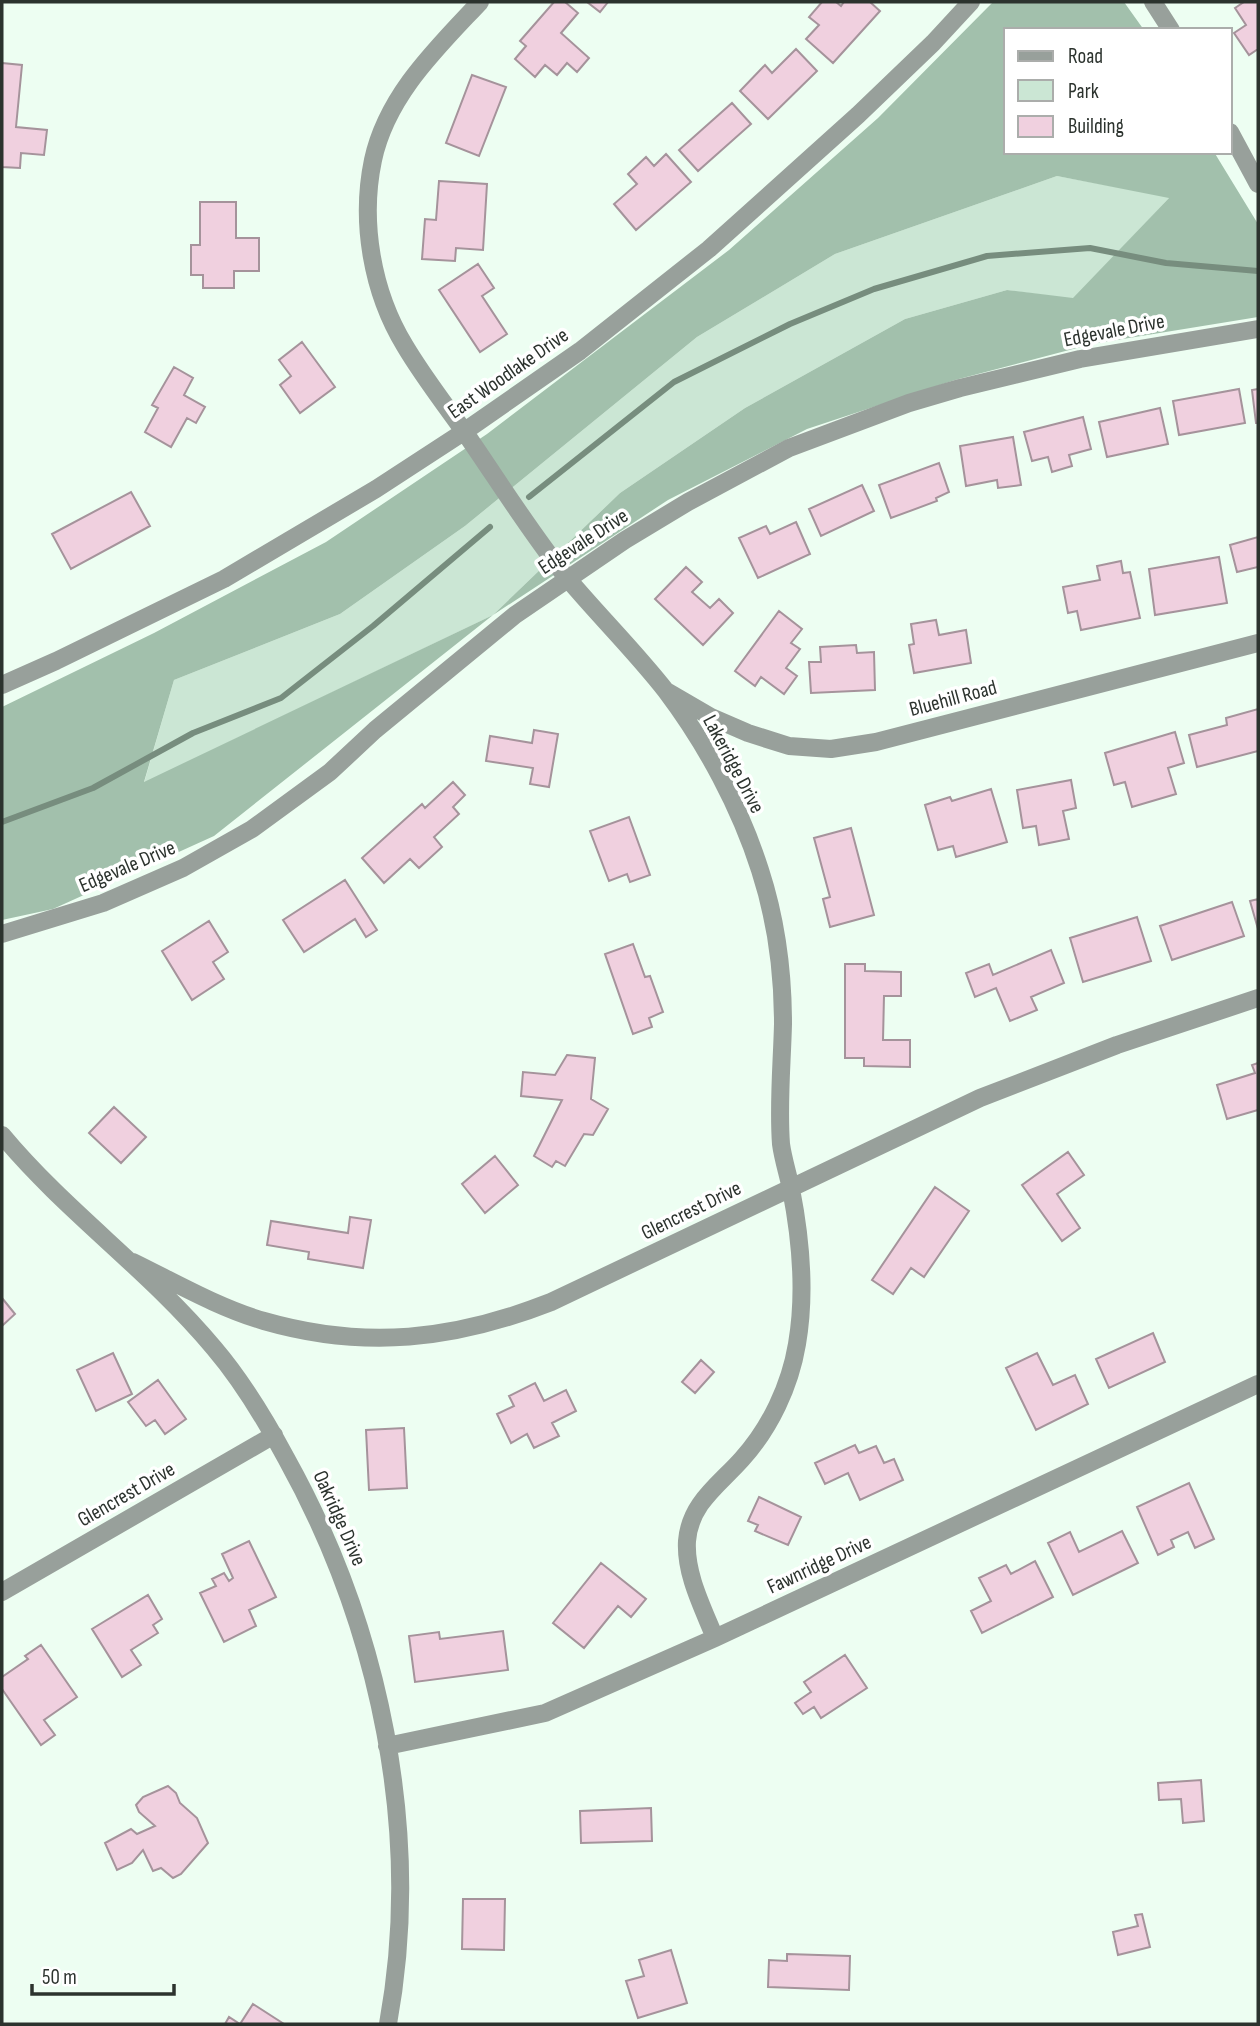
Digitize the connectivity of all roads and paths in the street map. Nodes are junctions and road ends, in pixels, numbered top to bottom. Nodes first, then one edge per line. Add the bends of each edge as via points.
1 (480, 2) edge
2 (971, 2) edge
3 (1153, 2) edge
4 (1170, 28) edge
5 (1232, 136) edge
6 (1258, 184) edge
7 (1258, 329) edge
8 (464, 432) junction
9 (568, 578) junction
10 (1258, 643) edge
11 (2, 685) edge
12 (665, 691) junction
13 (2, 934) edge
14 (1258, 998) edge
15 (2, 1135) edge
16 (790, 1188) junction
17 (133, 1262) junction
18 (1258, 1384) edge
19 (274, 1435) junction
20 (2, 1592) edge
21 (715, 1638) junction
22 (387, 1746) junction
23 (388, 2024) edge

1 - 8 street, Lakeridge Drive via 431,54 389,116 373,161 368,214 375,271 391,320
2 - 8 street, East Woodlake Drive via 858,115 709,249 580,351
3 - 4 street
5 - 6 street
7 - 9 street, Edgevale Drive via 1080,359 909,403 789,448 688,502
8 - 9 street, Lakeridge Drive
8 - 11 street, East Woodlake Drive via 224,579
9 - 12 street, Lakeridge Drive
9 - 13 street, Edgevale Drive via 515,615 330,772 252,829 183,868 103,903
10 - 12 street, Bluehill Road via 876,742 831,749 789,746 748,733
12 - 16 street, Lakeridge Drive via 722,780 760,870 781,970 779,1109
14 - 16 street, Glencrest Drive via 980,1098
15 - 17 street, Oakridge Drive via 31,1170
16 - 17 street, Glencrest Drive via 551,1302 512,1317 436,1335 346,1338 263,1321
16 - 21 street, Lakeridge Drive via 803,1284 797,1348 774,1412 744,1458 706,1493 687,1541 691,1577
17 - 19 street, Oakridge Drive via 215,1349
18 - 21 street, Fawnridge Drive
19 - 20 street, Glencrest Drive
19 - 22 street, Oakridge Drive via 313,1506 343,1580 367,1654
21 - 22 street, Fawnridge Drive via 545,1713
22 - 23 street, Oakridge Drive via 398,1826 401,1903

